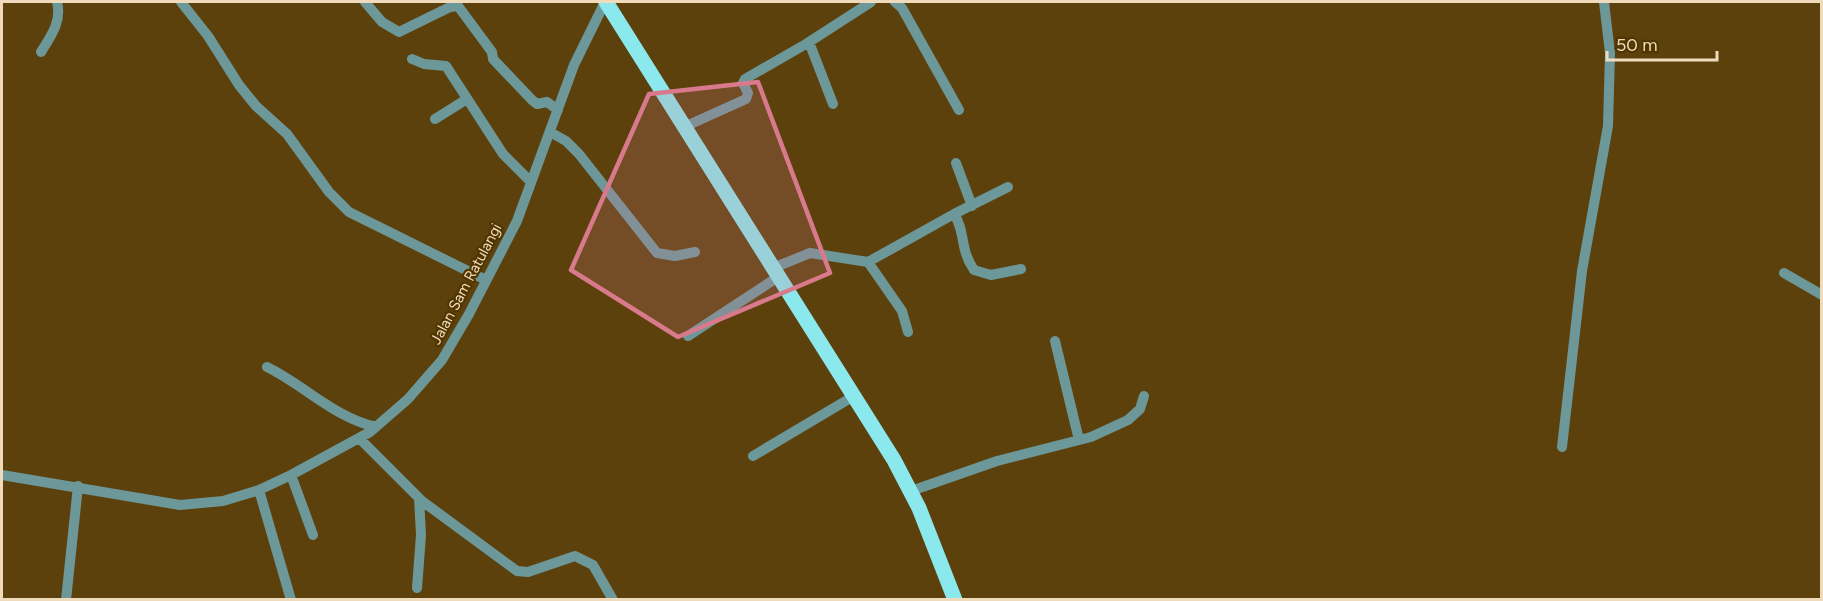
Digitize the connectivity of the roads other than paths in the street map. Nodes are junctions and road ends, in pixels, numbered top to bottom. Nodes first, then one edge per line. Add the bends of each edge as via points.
1 (57, 2) edge
2 (181, 2) edge
3 (364, 2) edge
4 (605, 2) edge
5 (872, 2) edge
6 (896, 2) edge
7 (1604, 2) edge
8 (810, 42) junction
9 (41, 52) dead end
10 (412, 59) dead end
11 (467, 99) junction
12 (833, 104) dead end
13 (558, 110) junction
14 (959, 110) dead end
15 (435, 119) dead end
16 (684, 127) junction
17 (550, 132) junction
18 (956, 164) dead end
19 (531, 182) junction
20 (1008, 187) dead end
21 (972, 206) junction
22 (954, 214) junction
23 (695, 252) dead end
24 (868, 261) junction
25 (1021, 268) dead end
26 (775, 273) junction
27 (1784, 273) dead end
28 (486, 280) junction
29 (1821, 296) edge
30 (908, 332) dead end
31 (688, 336) dead end
32 (1055, 341) dead end
33 (267, 367) dead end
34 (854, 396) junction
35 (1144, 396) dead end
36 (376, 427) junction
37 (360, 440) junction
38 (1079, 440) junction
39 (1562, 447) dead end
40 (753, 456) dead end
41 (2, 475) edge
42 (291, 476) junction
43 (78, 486) junction
44 (259, 490) junction
45 (911, 491) junction
46 (419, 498) junction
47 (313, 535) dead end
48 (417, 588) dead end
49 (66, 600) edge
50 (291, 600) edge
51 (613, 600) edge
52 (955, 600) edge

1 - 9 street via 60,10 54,32
2 - 28 street via 239,85 287,134 349,212
3 - 13 street via 382,22 399,32 458,6 492,51 493,59 532,100 537,104 547,102
4 - 13 street, Jalan Sam Ratulangi via 574,65
4 - 16 main road
5 - 8 street
6 - 14 street
7 - 39 street via 1610,53 1608,126 1582,271
8 - 12 street
8 - 16 street via 743,80 746,99
10 - 11 street via 446,66
11 - 15 street
11 - 19 street via 503,154
13 - 17 street, Jalan Sam Ratulangi
16 - 26 main road
17 - 19 street, Jalan Sam Ratulangi
17 - 23 street via 579,154 657,253 675,256
18 - 21 street
19 - 28 street, Jalan Sam Ratulangi via 517,221
20 - 21 street
21 - 22 street
22 - 24 street
22 - 25 street via 960,223 964,253 974,270 990,275
24 - 26 street via 810,254
24 - 30 street via 898,304
26 - 31 street
26 - 34 main road
27 - 29 street
28 - 36 street, Jalan Sam Ratulangi via 442,360 408,399
32 - 38 street
33 - 36 street via 353,420
34 - 40 street
34 - 45 main road
35 - 38 street via 1140,409 1128,420
36 - 37 street, Jalan Sam Ratulangi
37 - 42 street, Jalan Sam Ratulangi
37 - 46 street
38 - 45 street via 997,461
41 - 43 street, Jalan Sam Ratulangi
42 - 44 street, Jalan Sam Ratulangi
42 - 47 street
43 - 44 street, Jalan Sam Ratulangi via 180,505 223,501
43 - 49 street
44 - 50 street
45 - 52 main road
46 - 48 street
46 - 51 street via 517,571 528,572 575,556 584,560 602,576

